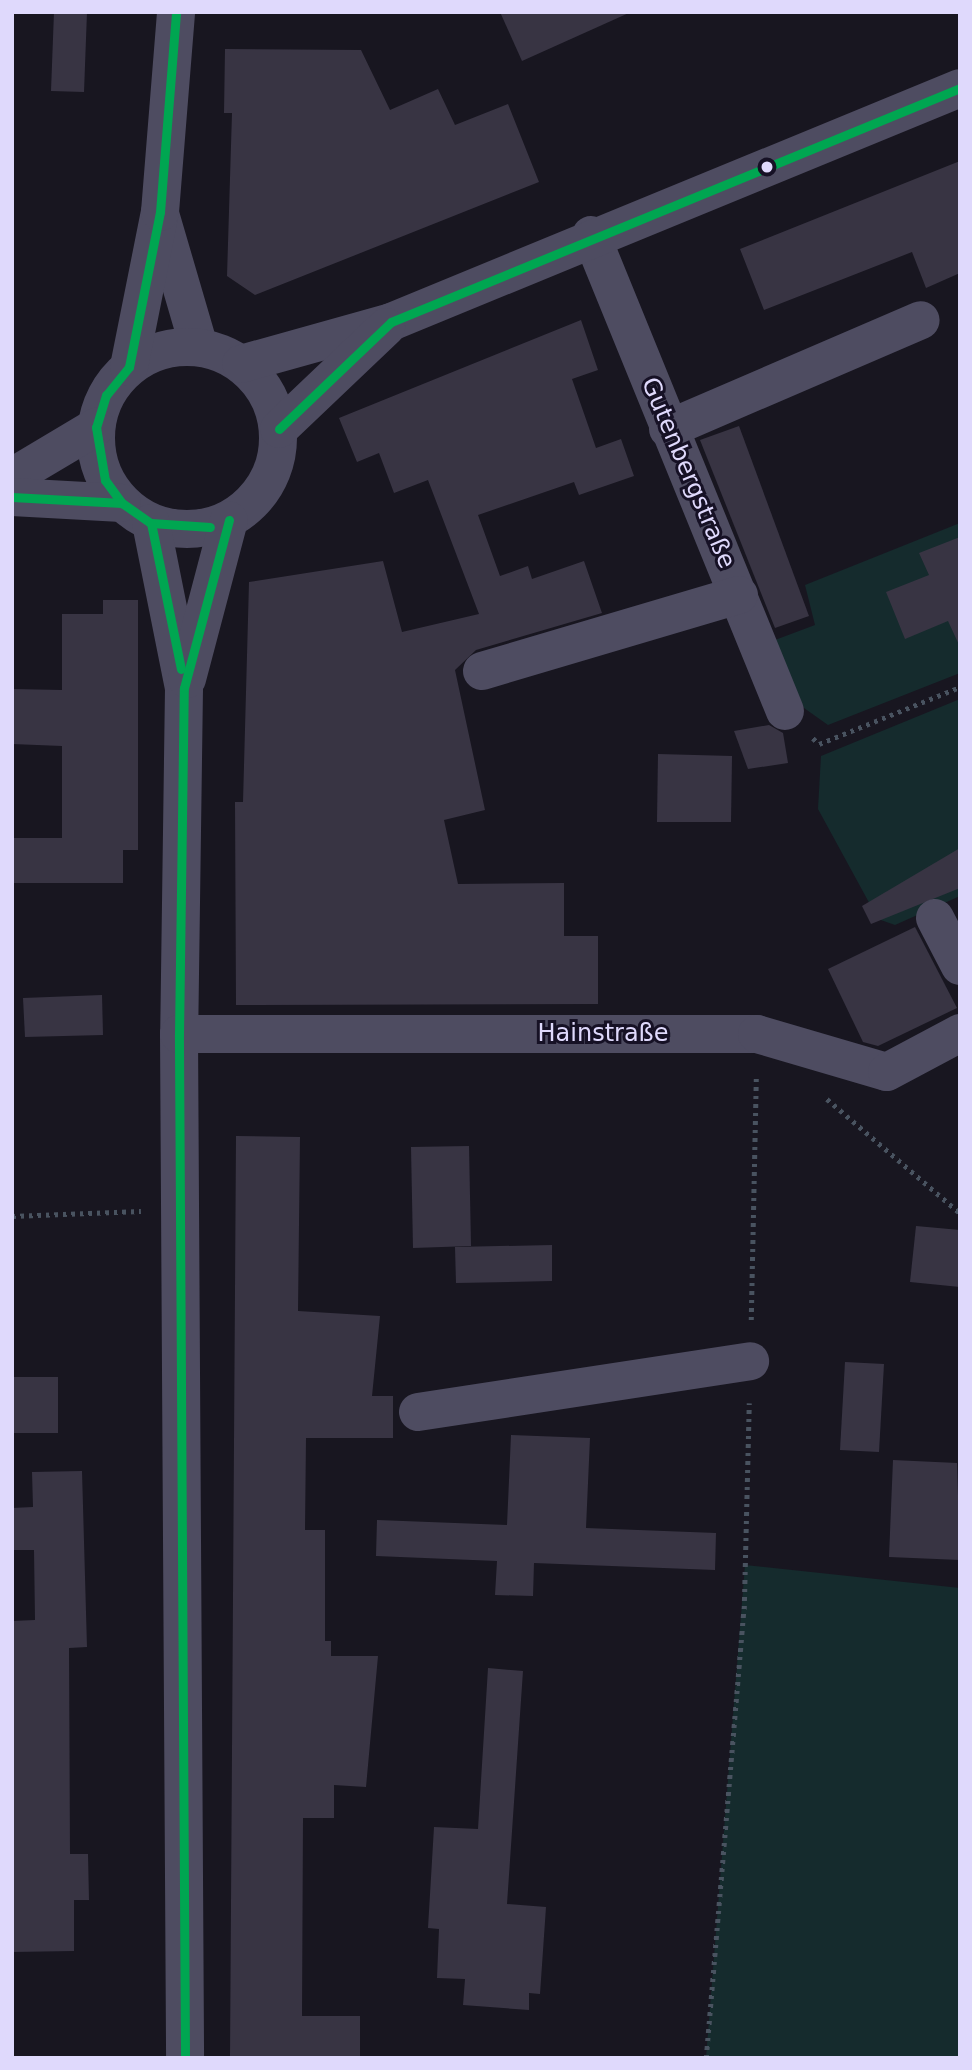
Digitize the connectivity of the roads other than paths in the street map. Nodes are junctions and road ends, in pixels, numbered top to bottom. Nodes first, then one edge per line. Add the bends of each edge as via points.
1 (176, 12) edge
2 (960, 88) edge
3 (160, 212) junction
4 (591, 235) junction
5 (921, 320) dead end
6 (391, 322) junction
7 (198, 347) junction
8 (241, 364) junction
9 (129, 367) junction
10 (96, 427) junction
11 (279, 429) junction
12 (668, 429) junction
13 (12, 477) edge
14 (12, 497) edge
15 (136, 513) junction
16 (229, 520) junction
17 (739, 595) junction
18 (482, 671) dead end
19 (184, 688) junction
20 (785, 710) road end
21 (935, 918) dead end
22 (960, 966) edge
23 (960, 1033) edge
24 (179, 1034) junction
25 (750, 1361) road end
26 (418, 1412) dead end
27 (185, 2058) edge

1 - 3 street
2 - 4 street
3 - 7 street
3 - 9 street
4 - 6 street
4 - 12 street, Gutenbergstraße
5 - 12 street
6 - 8 street
6 - 11 street
7 - 8 street
7 - 9 street via 152,353
8 - 11 street via 260,382
9 - 10 street via 106,395
10 - 13 street
10 - 15 street via 105,481
11 - 16 street via 265,486
12 - 17 street, Gutenbergstraße
14 - 15 street
15 - 16 street via 204,529
15 - 19 street
16 - 19 street
17 - 18 street
17 - 20 street, Gutenbergstraße
19 - 24 street
21 - 22 street
23 - 24 street, Hainstraße via 887,1072 757,1034
24 - 27 street
25 - 26 street

